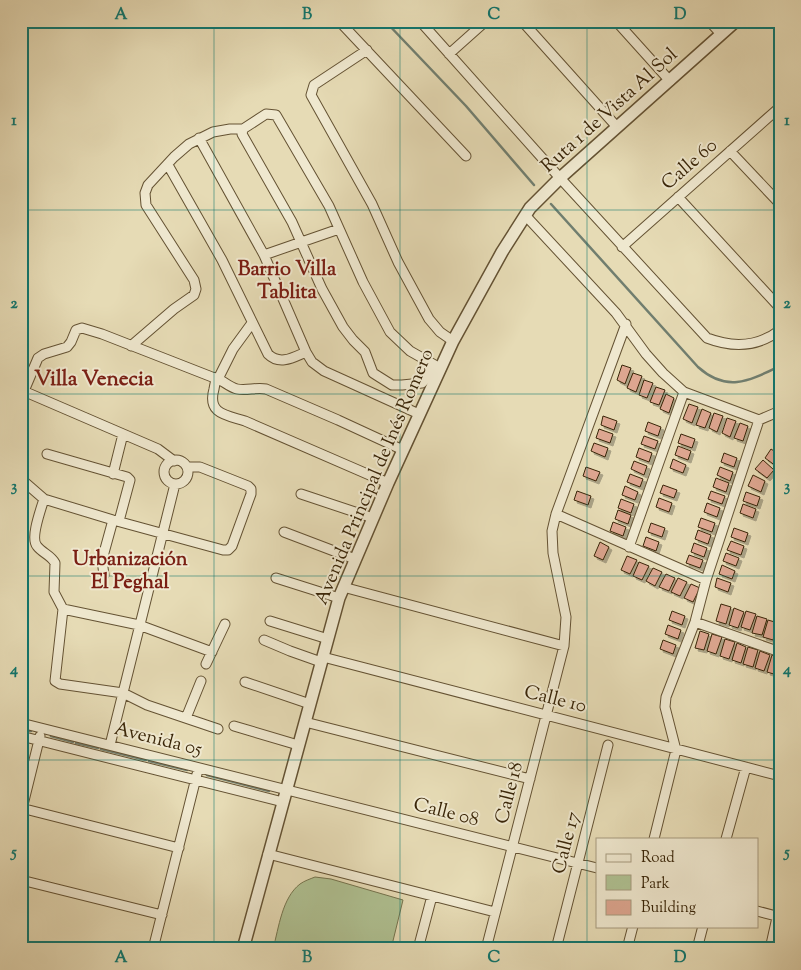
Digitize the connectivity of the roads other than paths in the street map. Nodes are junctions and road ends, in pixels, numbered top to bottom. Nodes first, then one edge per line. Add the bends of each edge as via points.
1 (339, 21) edge
2 (420, 21) edge
3 (486, 21) edge
4 (522, 21) edge
5 (616, 21) edge
6 (709, 21) edge
7 (736, 21) edge
8 (721, 34) junction
9 (366, 50) junction
10 (448, 54) junction
11 (670, 80) junction
12 (780, 107) edge
13 (617, 127) junction
14 (243, 129) junction
15 (199, 138) junction
16 (730, 151) junction
17 (466, 156) dead end
18 (168, 165) junction
19 (560, 178) junction
20 (678, 197) junction
21 (780, 204) edge
22 (527, 212) junction
23 (339, 229) junction
24 (302, 243) junction
25 (622, 247) junction
26 (264, 255) junction
27 (780, 308) edge
28 (252, 323) junction
29 (626, 324) junction
30 (780, 330) edge
31 (453, 342) junction
32 (131, 346) junction
33 (306, 352) junction
34 (436, 366) junction
35 (217, 377) junction
36 (22, 390) edge
37 (684, 392) junction
38 (780, 411) edge
39 (419, 414) junction
40 (759, 420) junction
41 (123, 434) junction
42 (403, 450) junction
43 (47, 454) dead end
44 (174, 460) junction
45 (187, 467) junction
46 (113, 474) junction
47 (21, 478) edge
48 (388, 483) junction
49 (175, 484) junction
50 (301, 494) dead end
51 (44, 499) junction
52 (556, 514) junction
53 (373, 518) junction
54 (116, 521) junction
55 (284, 532) dead end
56 (162, 533) junction
57 (629, 547) junction
58 (355, 558) junction
59 (104, 575) dead end
60 (276, 578) dead end
61 (706, 580) junction
62 (343, 586) junction
63 (339, 598) junction
64 (63, 609) junction
65 (270, 621) dead end
66 (694, 622) junction
67 (225, 624) dead end
68 (139, 625) junction
69 (328, 639) junction
70 (264, 640) dead end
71 (564, 646) junction
72 (212, 652) junction
73 (780, 652) edge
74 (322, 659) junction
75 (206, 664) dead end
76 (201, 681) dead end
77 (245, 682) dead end
78 (123, 693) junction
79 (310, 704) junction
80 (546, 715) junction
81 (186, 718) junction
82 (21, 722) edge
83 (305, 722) junction
84 (234, 726) dead end
85 (42, 728) junction
86 (218, 729) dead end
87 (21, 736) edge
88 (38, 741) junction
89 (110, 744) junction
90 (298, 745) junction
91 (608, 745) dead end
92 (676, 750) junction
93 (199, 767) junction
94 (746, 767) junction
95 (780, 776) edge
96 (195, 779) junction
97 (530, 779) junction
98 (286, 789) junction
99 (283, 802) junction
100 (22, 810) edge
101 (654, 838) edge
102 (726, 838) edge
103 (513, 847) junction
104 (178, 848) junction
105 (268, 854) junction
106 (578, 864) junction
107 (596, 868) edge
108 (21, 880) edge
109 (432, 896) junction
110 (780, 904) edge
111 (758, 911) edge
112 (495, 912) junction
113 (162, 915) junction
114 (778, 916) edge
115 (632, 928) edge
116 (702, 928) edge
117 (153, 949) edge
118 (243, 949) edge
119 (418, 949) edge
120 (486, 949) edge
121 (556, 949) edge
122 (627, 949) edge
123 (697, 949) edge
124 (770, 949) edge

1 - 9 street
2 - 10 street
3 - 10 street
4 - 13 street
5 - 11 street
6 - 8 street
7 - 8 street, Ruta 1 de Vista Al Sol
8 - 11 street, Ruta 1 de Vista Al Sol
9 - 17 street
9 - 31 street via 314,85 311,95 372,204 398,262 429,318
10 - 19 street
11 - 13 street, Ruta 1 de Vista Al Sol
12 - 16 street, Calle 60
13 - 19 street, Ruta 1 de Vista Al Sol
14 - 15 street via 223,130
14 - 23 street via 266,114 276,115
14 - 24 street via 242,134
15 - 18 street via 181,150
15 - 26 street
16 - 20 street, Calle 60
16 - 21 street
18 - 28 street via 222,260
18 - 32 street via 148,185 145,201 194,280 195,291
19 - 22 street, Ruta 1 de Vista Al Sol
19 - 25 street
20 - 25 street, Calle 60
20 - 27 street
22 - 29 street
22 - 31 street, Avenida Principal de Inés Romero
23 - 24 street
23 - 34 street via 390,332 410,352
24 - 26 street
24 - 34 street via 343,327 365,352 376,376 392,385 422,382
25 - 30 street via 707,338 729,344 748,344 768,339
26 - 33 street
28 - 33 street via 273,358 284,360
28 - 35 street
29 - 37 street via 646,354
29 - 52 street, Calle 18
31 - 34 street, Avenida Principal de Inés Romero
32 - 35 street
32 - 36 street via 79,329 67,347 38,358
33 - 39 street via 312,362 324,371
34 - 39 street, Avenida Principal de Inés Romero
35 - 42 street via 235,389 266,389
35 - 48 street via 212,402 218,412
36 - 41 street
37 - 40 street
37 - 57 street
38 - 40 street
39 - 42 street, Avenida Principal de Inés Romero
40 - 61 street
41 - 44 street via 158,449
41 - 46 street
42 - 48 street, Avenida Principal de Inés Romero
43 - 46 street
44 - 45 street via 182,461
44 - 49 street via 166,466 164,473 169,482
45 - 49 street via 186,480
45 - 56 street via 200,466 251,489 232,546 223,550
46 - 54 street via 130,480
47 - 51 street
48 - 53 street, Avenida Principal de Inés Romero
49 - 56 street
50 - 53 street
51 - 54 street
51 - 64 street via 34,537 37,547 55,563 54,592
52 - 57 street
52 - 71 street, Calle 18 via 552,552 566,617
53 - 58 street, Avenida Principal de Inés Romero
54 - 56 street
54 - 59 street via 102,560
55 - 58 street
56 - 68 street
57 - 61 street
58 - 62 street, Avenida Principal de Inés Romero
60 - 63 street
61 - 66 street
62 - 63 street, Avenida Principal de Inés Romero
62 - 71 street
63 - 69 street, Avenida Principal de Inés Romero
64 - 68 street
64 - 78 street via 55,681
65 - 69 street
66 - 73 street
66 - 92 street via 666,697
67 - 72 street
68 - 72 street
68 - 78 street
69 - 74 street, Avenida Principal de Inés Romero
70 - 74 street, Calle 10 via 290,652
71 - 80 street, Calle 18
72 - 75 street
74 - 79 street, Avenida Principal de Inés Romero
74 - 80 street, Calle 10
76 - 81 street
77 - 79 street
78 - 81 street
78 - 89 street
79 - 83 street, Avenida Principal de Inés Romero
80 - 92 street, Calle 10
80 - 97 street, Calle 18
81 - 86 street
82 - 85 street, Avenida 05
83 - 90 street, Avenida Principal de Inés Romero
83 - 97 street
84 - 90 street
85 - 88 street
85 - 89 street, Avenida 05
87 - 88 street, Avenida 05
88 - 96 street, Avenida 05
88 - 100 street
89 - 93 street, Avenida 05
90 - 98 street, Avenida Principal de Inés Romero
91 - 106 street, Calle 17
92 - 94 street, Calle 10
92 - 101 street
93 - 96 street
93 - 98 street, Avenida 05
94 - 95 street, Calle 10
94 - 102 street
96 - 99 street, Avenida 05
96 - 104 street
97 - 103 street, Calle 18
98 - 99 street, Avenida Principal de Inés Romero
98 - 103 street, Calle 08
99 - 105 street, Avenida Principal de Inés Romero
100 - 104 street
103 - 106 street, Calle 08
103 - 112 street, Calle 18
104 - 113 street
105 - 109 street
105 - 118 street, Avenida Principal de Inés Romero
106 - 107 street, Calle 08
106 - 121 street, Calle 17
108 - 113 street
109 - 112 street
109 - 119 street
110 - 114 street
111 - 114 street
112 - 120 street, Calle 18
113 - 117 street
114 - 124 street
115 - 122 street
116 - 123 street

